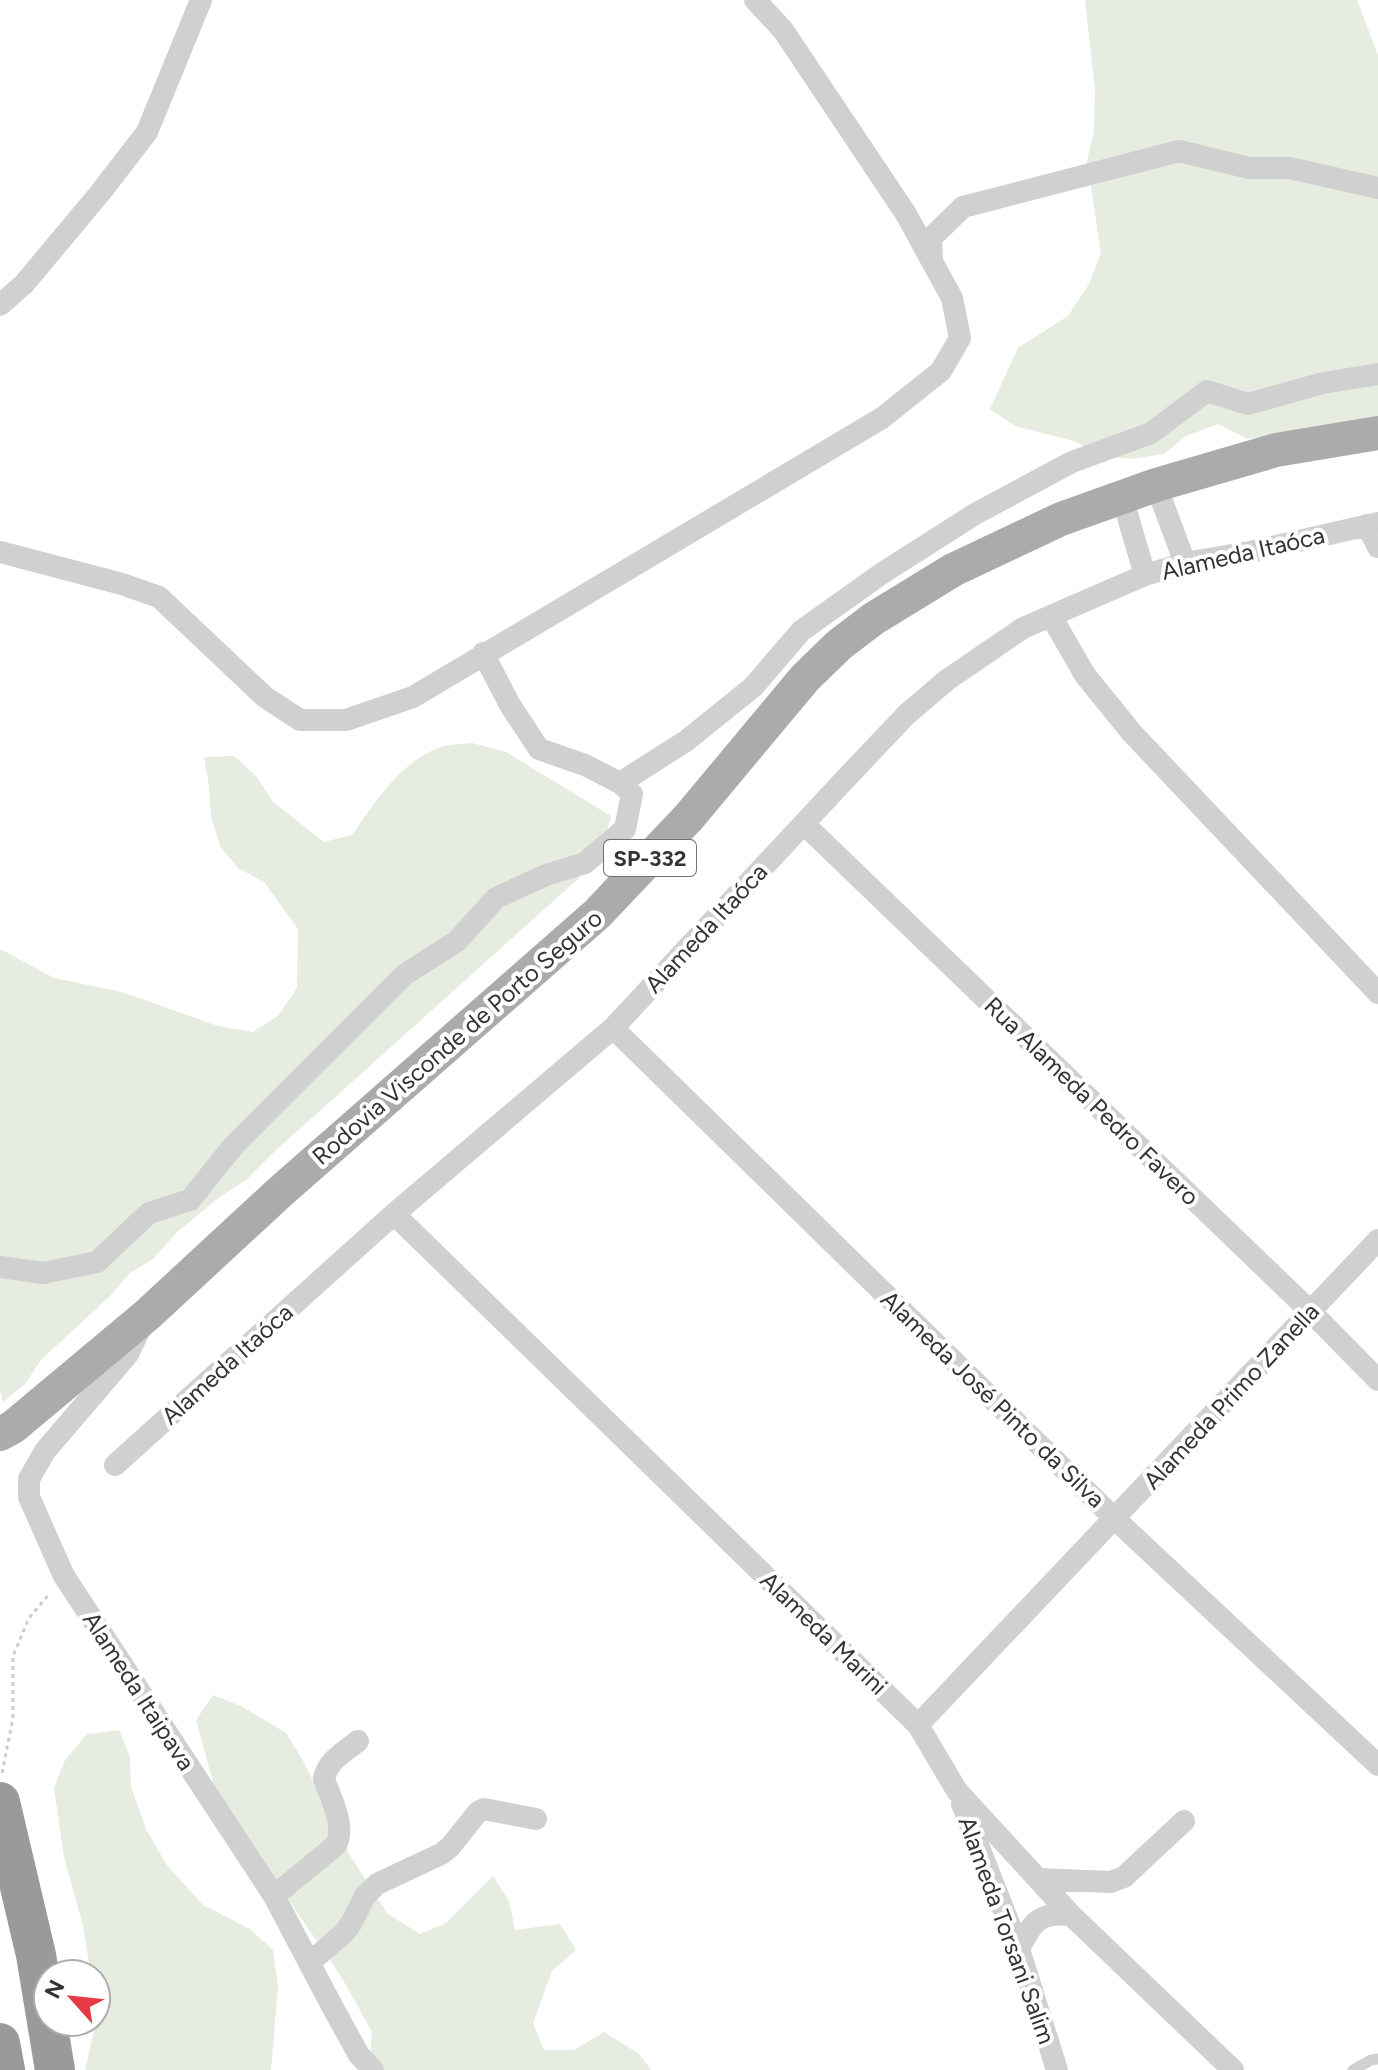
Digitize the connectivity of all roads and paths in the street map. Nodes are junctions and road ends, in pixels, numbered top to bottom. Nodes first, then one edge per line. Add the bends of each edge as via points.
1 (201, 0) edge
2 (755, 0) edge
3 (1378, 188) edge
4 (932, 261) junction
5 (0, 305) edge
6 (1378, 374) edge
7 (1378, 433) edge
8 (1156, 485) junction
9 (1122, 497) junction
10 (1372, 524) edge
11 (1378, 547) edge
12 (0, 552) edge
13 (1185, 563) junction
14 (1145, 575) junction
15 (1051, 616) junction
16 (483, 653) junction
17 (620, 783) junction
18 (804, 824) junction
19 (1378, 993) edge
20 (613, 1028) junction
21 (394, 1214) junction
22 (1378, 1240) edge
23 (0, 1267) edge
24 (1311, 1312) junction
25 (147, 1315) junction
26 (1378, 1380) edge
27 (0, 1434) edge
28 (115, 1465) dead end
29 (1115, 1519) junction
30 (64, 1576) junction
31 (918, 1725) junction
32 (358, 1741) dead end
33 (1378, 1765) edge
34 (0, 1781) edge
35 (957, 1791) junction
36 (0, 1802) edge
37 (536, 1819) dead end
38 (1184, 1821) dead end
39 (1038, 1879) junction
40 (274, 1896) junction
41 (1071, 1915) junction
42 (1019, 1949) junction
43 (309, 1963) junction
44 (0, 2043) edge
45 (1378, 2059) edge
46 (5, 2070) edge
47 (55, 2070) edge
48 (373, 2070) edge
49 (1057, 2070) edge
50 (1233, 2070) edge
51 (1353, 2070) edge

1 - 5 street via 147,132 24,284
2 - 4 street via 783,30
3 - 4 street via 1179,151 963,207 931,238
4 - 16 street via 952,298 960,338 941,371 882,418
6 - 17 street via 1248,404 1207,391 1151,433 1072,462 975,514 801,631 753,687 686,741
7 - 8 main road, Rodovia Visconde de Porto Seguro / SP-332 via 1276,450
8 - 9 main road, Rodovia Visconde de Porto Seguro / SP-332
8 - 13 street
9 - 14 street
9 - 25 main road, Rodovia Visconde de Porto Seguro / SP-332 via 953,570 839,645 597,914
10 - 11 street
10 - 13 street, Alameda Itaóca
12 - 16 street via 159,597 265,697 300,720 346,720 413,697
13 - 14 street, Alameda Itaóca
14 - 15 street, Alameda Itaóca
15 - 18 street, Alameda Itaóca via 1023,628 947,680 907,714
15 - 19 street via 1085,675 1132,733
16 - 17 street via 539,749
17 - 23 street via 632,794 625,829 585,863 496,898 457,941 404,975 235,1144 190,1200 149,1213 97,1262 43,1273
18 - 20 street, Alameda Itaóca
18 - 24 street, Rua Alameda Pedro Favero
20 - 21 street, Alameda Itaóca
20 - 29 street, Alameda José Pinto da Silva
21 - 28 street, Alameda Itaóca
21 - 31 street, Alameda Marini
22 - 24 street, Alameda Primo Zanella
24 - 26 street, Rua Alameda Pedro Favero
24 - 29 street, Alameda Primo Zanella
25 - 27 main road, Rodovia Visconde de Porto Seguro / SP-332
25 - 30 street, Alameda Itaipava via 128,1354 45,1451 29,1479 29,1497
29 - 31 street, Alameda Primo Zanella
29 - 33 street, Alameda José Pinto da Silva
30 - 34 path via 29,1618 13,1656 13,1718
30 - 40 street, Alameda Itaipava
31 - 35 street, Alameda Marini
32 - 40 street via 325,1771 341,1836
35 - 39 street, Alameda Marini
35 - 42 street, Alameda Torsani Salim
36 - 47 highway via 36,1955
37 - 43 street via 478,1812 441,1854 377,1884 344,1933
38 - 39 street via 1124,1877 1111,1882
39 - 41 street, Alameda Marini
40 - 43 street, Alameda Itaipava
41 - 42 street via 1044,1915 1029,1927
41 - 50 street, Alameda Marini
42 - 49 street, Alameda Torsani Salim
43 - 48 street, Alameda Itaipava via 359,2055
44 - 46 highway
45 - 51 lane

